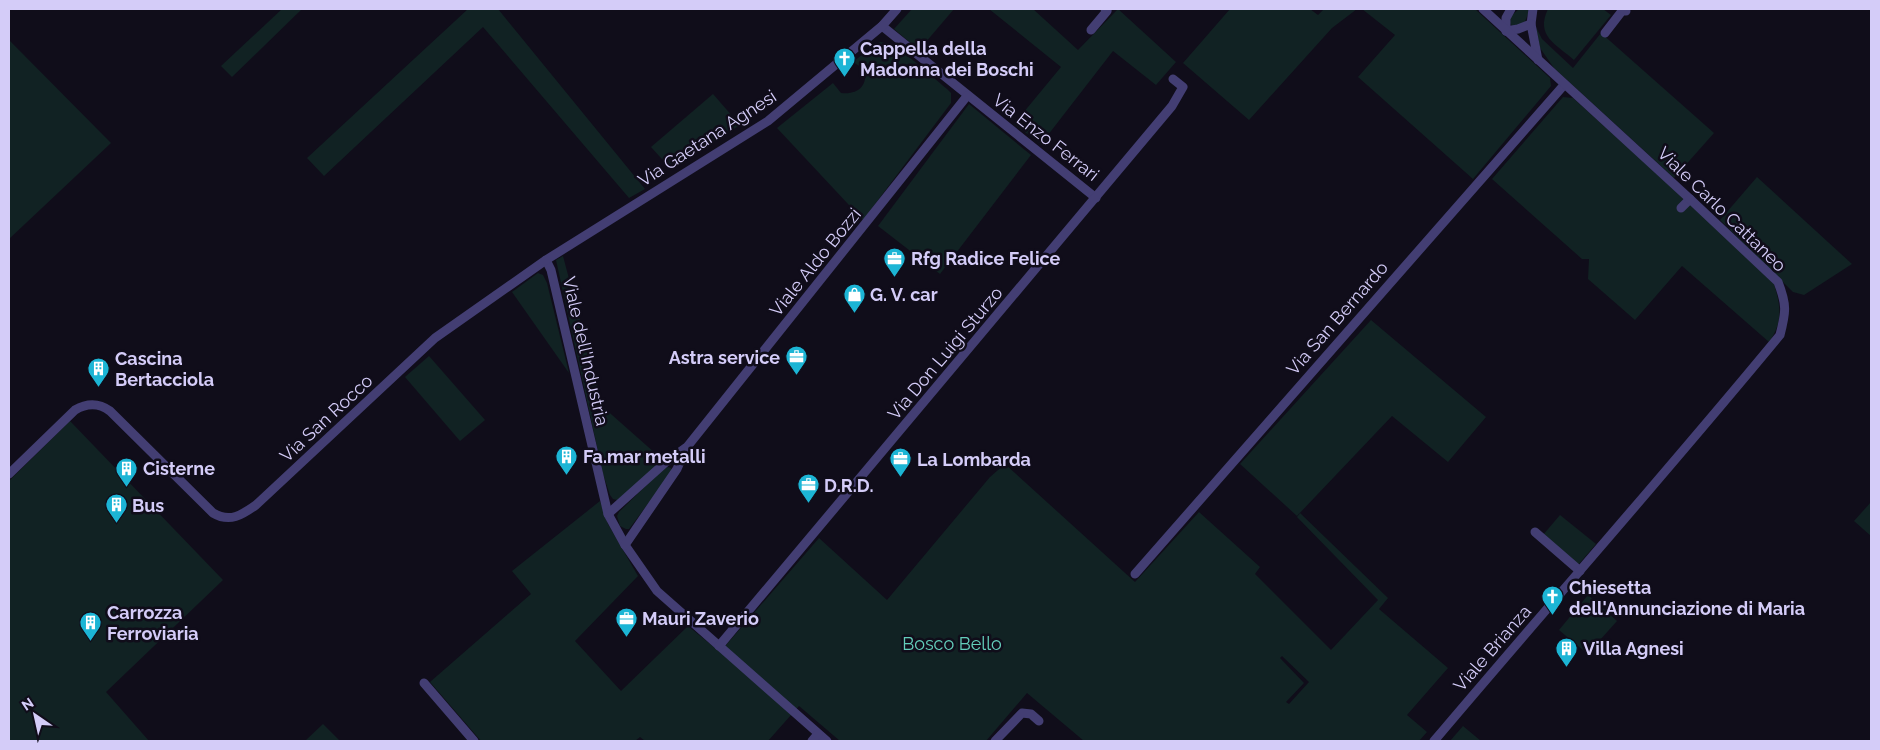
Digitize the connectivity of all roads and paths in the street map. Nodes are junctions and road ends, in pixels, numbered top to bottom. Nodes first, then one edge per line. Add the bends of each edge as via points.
1 (897, 9) edge
2 (1105, 9) edge
3 (1483, 9) edge
4 (1511, 9) edge
5 (1533, 9) edge
6 (1626, 11) dead end
7 (1531, 24) junction
8 (882, 26) junction
9 (1091, 30) dead end
10 (1506, 31) junction
11 (1605, 33) dead end
12 (1538, 61) junction
13 (1173, 79) dead end
14 (1564, 85) junction
15 (967, 96) junction
16 (1096, 198) junction
17 (1690, 198) junction
18 (1681, 208) dead end
19 (546, 260) junction
20 (687, 447) junction
21 (9, 474) edge
22 (608, 514) junction
23 (1535, 532) dead end
24 (625, 544) junction
25 (1578, 573) junction
26 (1135, 574) dead end
27 (719, 646) junction
28 (424, 683) dead end
29 (1039, 721) dead end
30 (818, 734) junction
31 (474, 741) edge
32 (812, 741) edge
33 (827, 741) edge
34 (995, 741) edge
35 (1434, 741) edge

1 - 8 street, Via Gaetana Agnesi
2 - 9 street via 1108,11
3 - 10 street, Viale Carlo Cattaneo
4 - 10 street via 1506,18
5 - 7 street
6 - 11 street via 1622,11
7 - 10 street
7 - 12 street
8 - 15 street, Via Enzo Ferrari
8 - 19 street, Via Gaetana Agnesi via 768,121
10 - 12 street, Viale Carlo Cattaneo
12 - 14 street, Viale Carlo Cattaneo
13 - 16 street, Via Don Luigi Sturzo via 1183,87 1172,106
14 - 17 street, Viale Carlo Cattaneo
14 - 26 street, Via San Bernardo
15 - 16 street, Via Enzo Ferrari
15 - 20 street, Viale Aldo Bozzi
16 - 27 street, Via Don Luigi Sturzo
17 - 18 street
17 - 25 street, Viale Carlo Cattaneo via 1778,282 1785,300 1780,335
19 - 21 street, Via San Rocco via 435,338 238,517 224,518 212,512 105,408 95,405 74,411
19 - 22 street, Viale dell'Industria
20 - 22 street, Viale Aldo Bozzi
20 - 24 street, Viale Aldo Bozzi via 677,469
22 - 24 street, Viale dell'Industria
23 - 25 street
24 - 27 street, Viale dell'Industria via 657,591
25 - 35 street, Viale Brianza
27 - 30 street, Viale dell'Industria
28 - 31 street
29 - 34 street via 1030,714 1022,713
30 - 32 street
30 - 33 street, Viale dell'Industria

